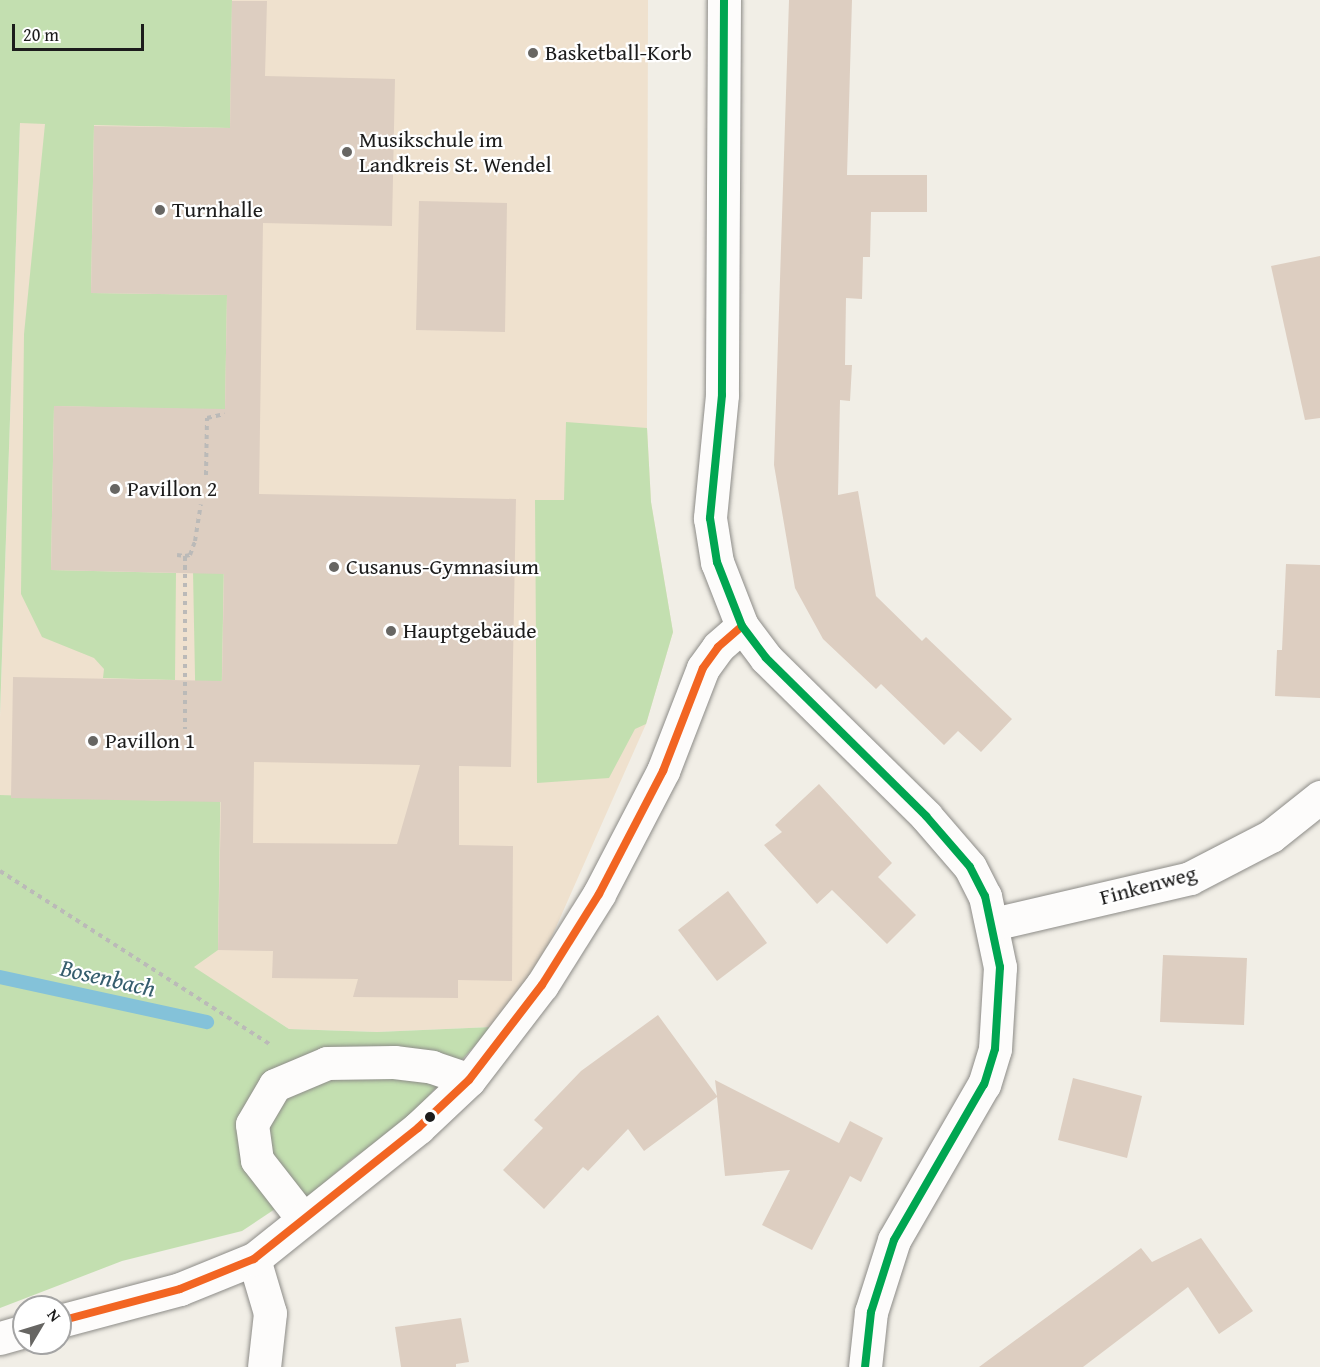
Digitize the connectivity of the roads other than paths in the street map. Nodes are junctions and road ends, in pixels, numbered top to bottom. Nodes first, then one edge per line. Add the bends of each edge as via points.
1 (724, 0) edge
2 (742, 626) junction
3 (1320, 797) edge
4 (993, 924) junction
5 (469, 1080) junction
6 (303, 1219) junction
7 (254, 1258) junction
8 (72, 1319) edge
9 (264, 1367) edge
10 (865, 1367) edge

1 - 2 street via 722,395 710,518 717,562
2 - 4 street via 795,688 951,843 985,896
2 - 5 street via 718,647 703,668 680,734 648,803 594,903 542,985
3 - 4 street, Finkenweg via 1270,836 1190,878
4 - 10 street via 1000,967 994,1050 984,1084 912,1203 885,1262 871,1312
5 - 6 street via 418,1128
5 - 6 street via 432,1067 394,1062 327,1063 275,1085 252,1124 256,1160
6 - 7 street
7 - 8 street via 180,1289
7 - 9 street via 270,1313

